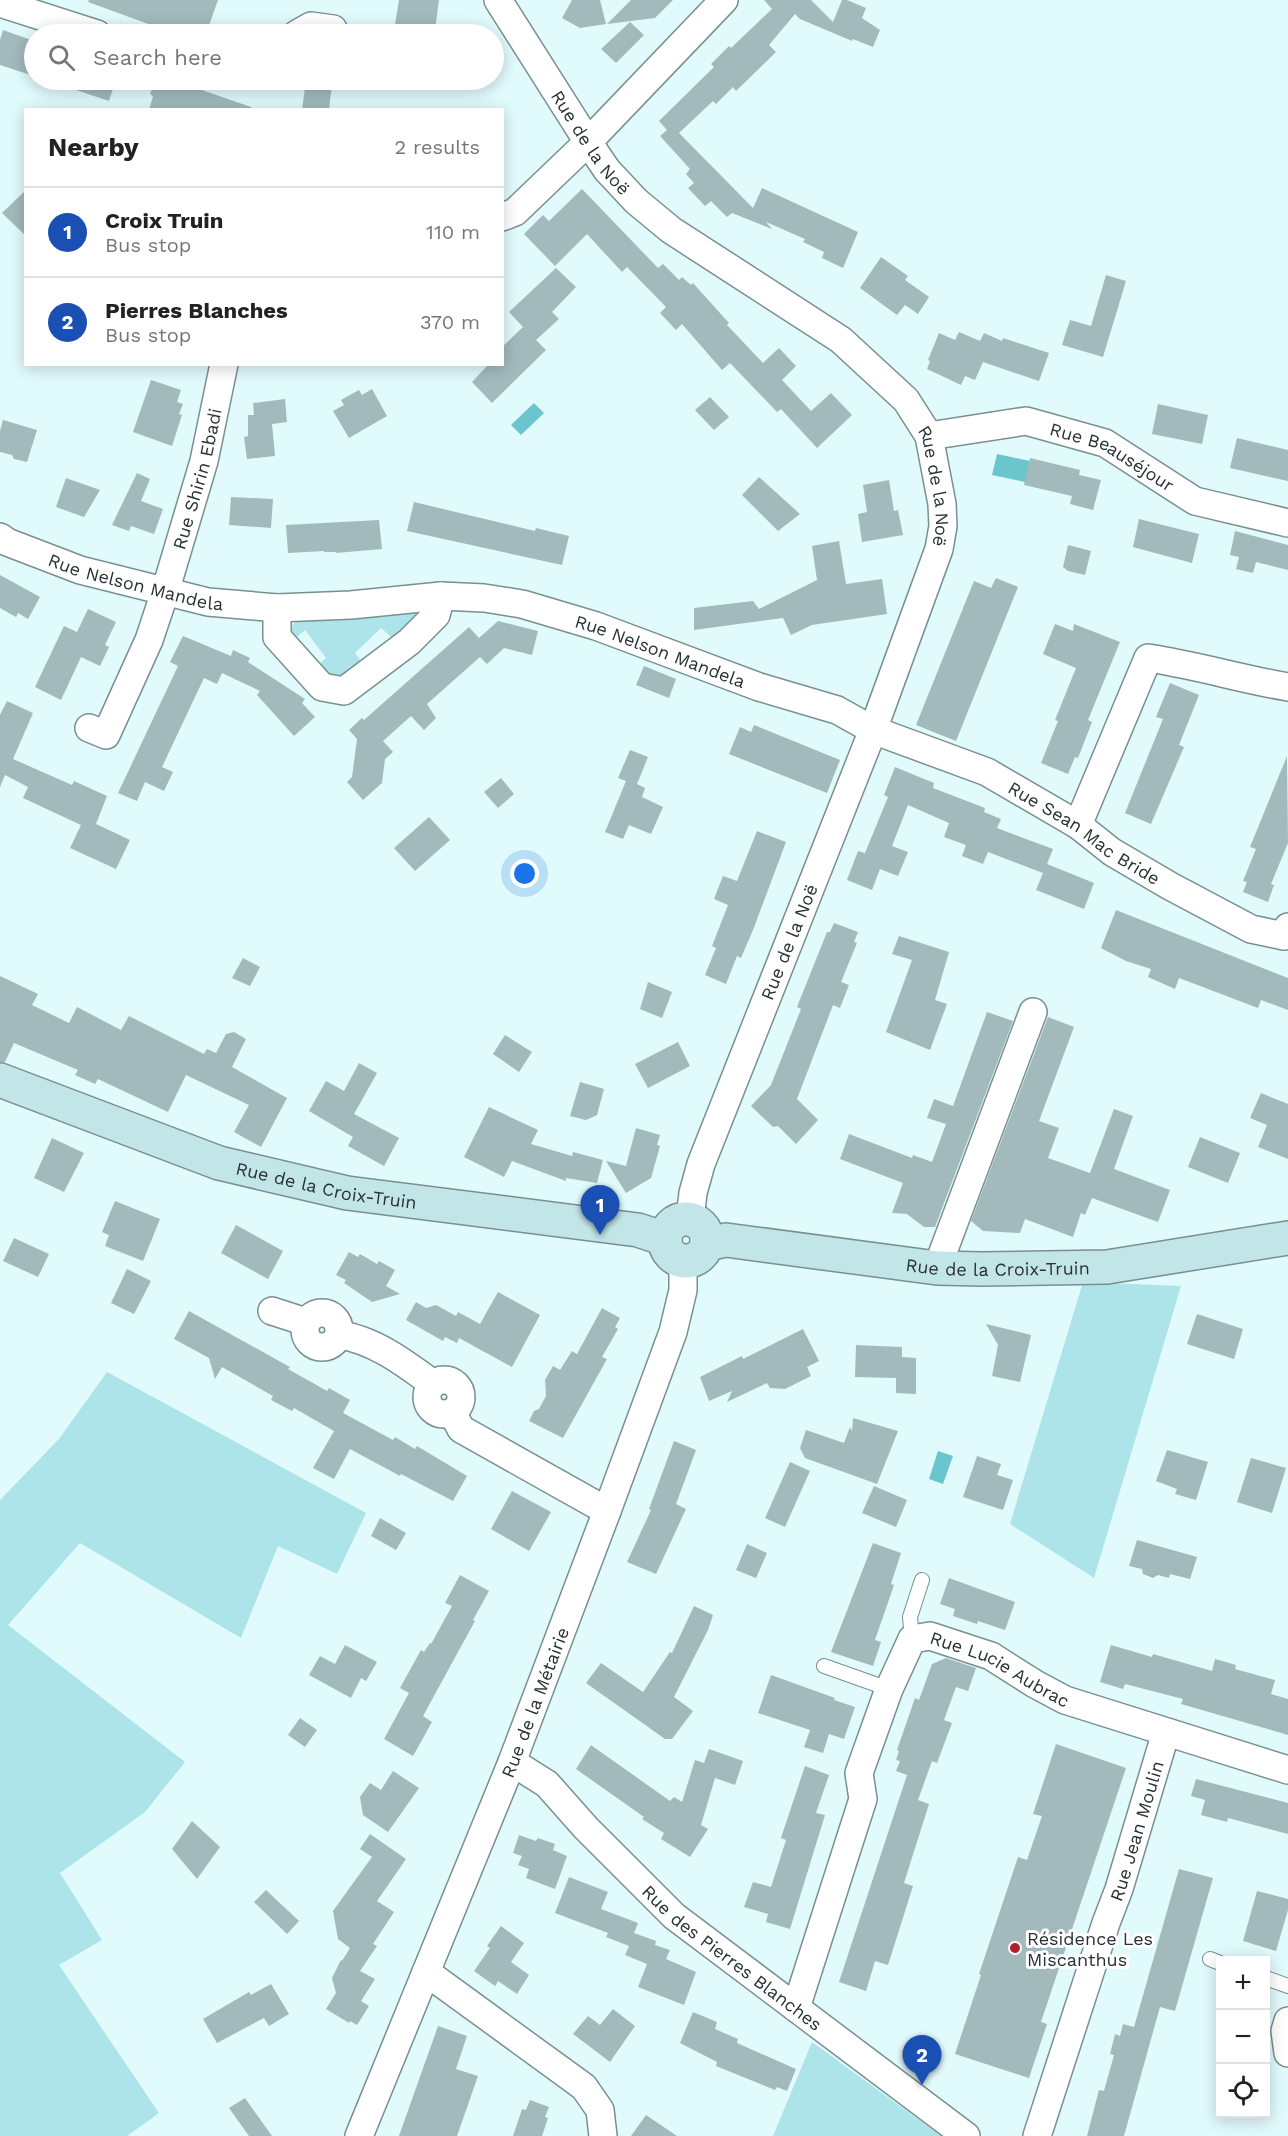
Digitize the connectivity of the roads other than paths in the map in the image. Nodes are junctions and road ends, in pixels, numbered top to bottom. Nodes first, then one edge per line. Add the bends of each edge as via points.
1 (498, 0) edge
2 (724, 0) edge
3 (0, 3) edge
4 (66, 24) edge
5 (588, 142) junction
6 (504, 216) edge
7 (224, 366) edge
8 (929, 436) junction
9 (1288, 523) edge
10 (0, 537) edge
11 (165, 592) junction
12 (441, 596) junction
13 (277, 608) junction
14 (1288, 687) edge
15 (88, 728) dead end
16 (873, 730) junction
17 (1078, 825) junction
18 (1288, 927) edge
19 (1033, 1012) dead end
20 (0, 1080) edge
21 (1288, 1238) edge
22 (686, 1241) junction
23 (938, 1268) junction
24 (272, 1311) dead end
25 (607, 1511) junction
26 (922, 1580) dead end
27 (912, 1638) junction
28 (824, 1666) dead end
29 (889, 1689) junction
30 (1166, 1732) junction
31 (512, 1762) junction
32 (1288, 1770) edge
33 (426, 1972) junction
34 (1270, 1979) edge
35 (1288, 1986) edge
36 (796, 2007) junction
37 (1288, 2021) edge
38 (1288, 2053) edge
39 (359, 2136) edge
40 (603, 2136) edge
41 (966, 2136) edge
42 (1037, 2136) edge

1 - 5 street, Rue de la Noë
2 - 5 street
3 - 4 street
5 - 6 street via 515,212
5 - 8 street, Rue de la Noë via 636,201 671,230 841,340 906,400
7 - 11 street, Rue Shirin Ebadi via 204,461
8 - 9 street, Rue Beauséjour via 1026,421 1105,442 1195,501
8 - 16 street, Rue de la Noë via 942,504 939,549
10 - 11 street, Rue Nelson Mandela via 80,570
11 - 13 street, Rue Nelson Mandela via 208,602
11 - 15 street, Rue Shirin Ebadi via 149,640 106,735
12 - 13 street, Rue Nelson Mandela
12 - 13 street via 430,622 344,691 322,687 277,637
12 - 16 street, Rue Nelson Mandela via 484,597 522,604 596,626 759,687 837,710
14 - 17 street via 1148,658
16 - 17 street, Rue Sean Mac Bride via 987,772
16 - 22 street, Rue de la Noë via 701,1164
17 - 18 street, Rue Sean Mac Bride via 1122,858 1251,929 1284,936
19 - 23 street
20 - 22 main road, Rue de la Croix-Truin via 219,1163 347,1193 638,1230
21 - 23 main road, Rue de la Croix-Truin via 1107,1267
22 - 23 main road, Rue de la Croix-Truin via 726,1240
22 - 25 street, Rue de la Métairie via 683,1290 673,1332
24 - 25 street via 306,1322 307,1339 316,1346 333,1344 339,1335 356,1337 411,1368 433,1384 427,1393 431,1409 441,1414 452,1412 461,1430
25 - 31 street, Rue de la Métairie
26 - 27 lane via 910,1617
27 - 29 street, Rue Lucie Aubrac
27 - 30 street, Rue Lucie Aubrac via 930,1636 991,1656 1065,1700
28 - 29 lane
29 - 36 street, Rue Lucie Aubrac via 859,1773 863,1799
30 - 32 street, Rue Lucie Aubrac
30 - 42 street, Rue Jean Moulin
31 - 33 street, Rue de la Métairie
31 - 36 street, Rue des Pierres Blanches via 547,1784 674,1916
33 - 39 street, Rue de la Métairie
33 - 40 street via 584,2087 600,2110
34 - 35 lane
36 - 41 street, Rue des Pierres Blanches
37 - 38 street

